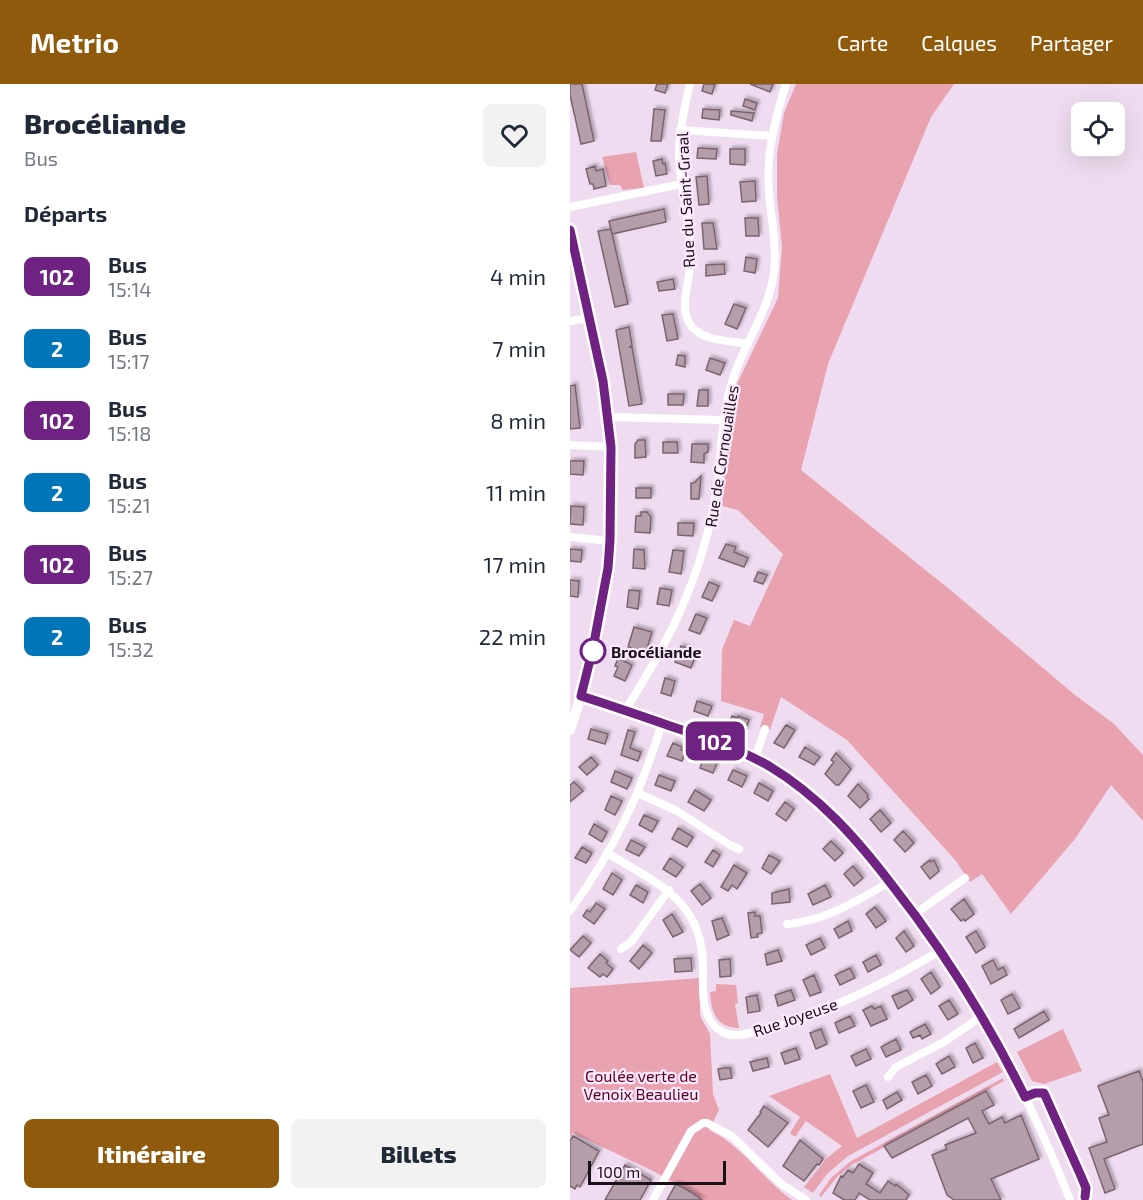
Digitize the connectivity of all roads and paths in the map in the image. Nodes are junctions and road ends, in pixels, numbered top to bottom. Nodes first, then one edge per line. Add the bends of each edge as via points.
1 (690, 84) edge
2 (786, 84) edge
3 (680, 130) junction
4 (772, 136) junction
5 (681, 184) junction
6 (570, 207) edge
7 (570, 230) edge
8 (590, 318) junction
9 (570, 321) edge
10 (748, 344) junction
11 (608, 417) junction
12 (723, 420) junction
13 (570, 445) edge
14 (611, 447) junction
15 (570, 537) edge
16 (610, 540) junction
17 (581, 696) junction
18 (574, 710) edge
19 (625, 711) junction
20 (662, 723) junction
21 (570, 729) edge
22 (765, 729) dead end
23 (755, 758) junction
24 (639, 793) junction
25 (739, 849) dead end
26 (609, 854) junction
27 (965, 878) dead end
28 (890, 882) junction
29 (669, 890) junction
30 (570, 911) edge
31 (915, 914) junction
32 (787, 924) dead end
33 (621, 949) dead end
34 (940, 950) junction
35 (982, 1016) junction
36 (888, 1077) dead end
37 (653, 1200) edge
38 (806, 1200) edge
39 (1070, 1200) edge

1 - 3 street, Rue du Saint-Graal
2 - 4 street, Rue de Cornouailles
3 - 4 street
3 - 5 street, Rue du Saint-Graal
4 - 10 street, Rue de Cornouailles via 768,163 774,273 769,299
5 - 6 street
5 - 10 street, Rue du Saint-Graal via 690,235 685,314 696,332
7 - 8 street
8 - 9 street
8 - 11 street
10 - 12 street, Rue de Cornouailles via 732,381
11 - 12 street
11 - 14 street
12 - 19 street, Rue de Cornouailles via 715,501 696,575 670,636
13 - 14 street
14 - 16 street
15 - 16 street
16 - 17 street via 608,568
17 - 18 street
17 - 19 street
18 - 21 street
19 - 20 street
20 - 23 street
20 - 24 street
22 - 23 street
23 - 28 street via 821,804
24 - 25 street
24 - 26 street
26 - 29 street, Rue Joyeuse
26 - 30 street
27 - 31 street
28 - 31 street
28 - 32 street via 820,919
29 - 33 street via 631,942
29 - 34 street, Rue Joyeuse via 690,916 701,942 705,1012 716,1028 728,1034 753,1032 803,1018 875,986
31 - 34 street
34 - 35 street
35 - 36 street via 896,1067
35 - 39 street via 1038,1122
37 - 38 street via 691,1131 707,1123 732,1136 780,1183

